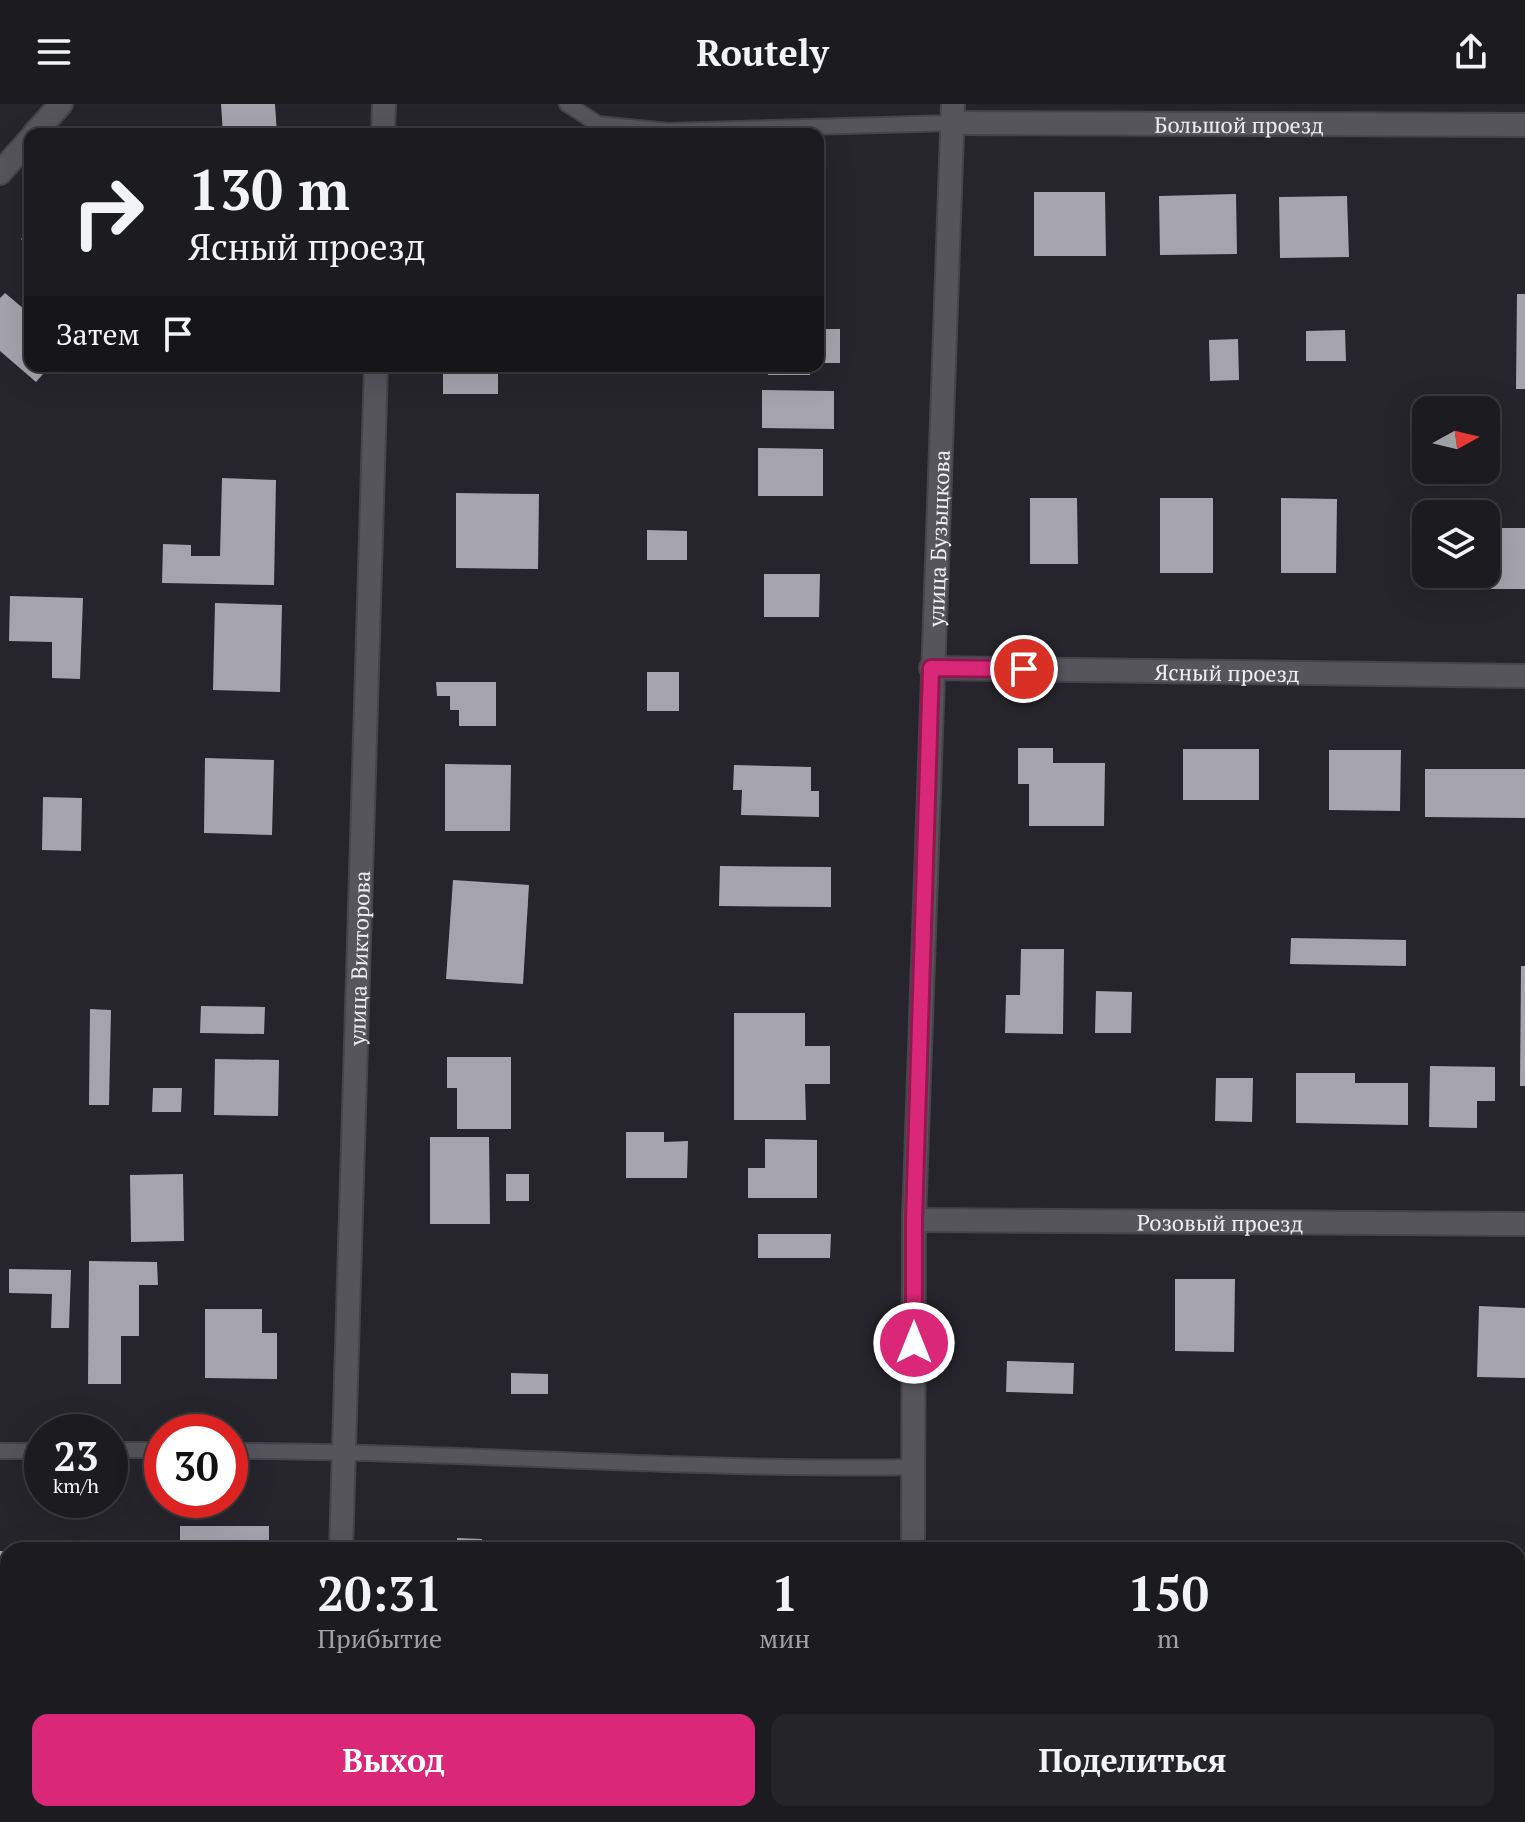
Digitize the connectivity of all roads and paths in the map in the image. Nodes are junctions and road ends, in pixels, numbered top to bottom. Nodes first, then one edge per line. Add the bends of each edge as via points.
1 (61, 104) edge
2 (384, 104) edge
3 (567, 104) edge
4 (953, 114) edge
5 (1525, 125) edge
6 (39, 128) edge
7 (383, 128) edge
8 (638, 128) edge
9 (718, 128) edge
10 (24, 146) edge
11 (0, 173) edge
12 (376, 372) edge
13 (931, 668) junction
14 (1525, 676) edge
15 (914, 1220) junction
16 (1525, 1224) edge
17 (0, 1451) edge
18 (24, 1451) edge
19 (248, 1451) edge
20 (342, 1451) junction
21 (914, 1467) junction
22 (341, 1542) edge
23 (913, 1542) edge

1 - 6 street
2 - 7 street
3 - 8 lane via 598,124
4 - 5 street, Большой проезд
4 - 9 lane
4 - 13 street, улица Бузыцкова
10 - 11 street
12 - 20 street, улица Викторова
13 - 14 street, Ясный проезд
13 - 15 street, улица Бузыцкова
15 - 16 street, Розовый проезд
15 - 21 street, улица Бузыцкова
17 - 18 lane
19 - 20 lane
20 - 21 lane via 806,1469
20 - 22 street, улица Викторова
21 - 23 street, улица Бузыцкова

